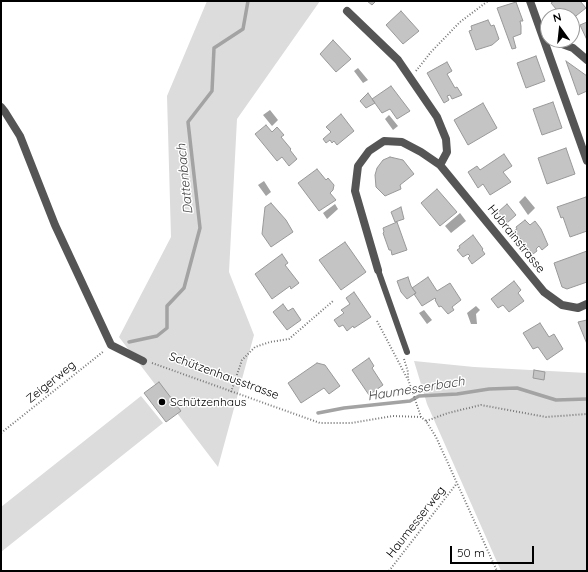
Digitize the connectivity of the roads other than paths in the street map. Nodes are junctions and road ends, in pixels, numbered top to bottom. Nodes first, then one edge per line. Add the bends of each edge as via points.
1 (530, 1) edge
2 (347, 11) dead end
3 (540, 22) edge
4 (551, 48) edge
5 (573, 48) edge
6 (587, 60) edge
7 (1, 107) edge
8 (587, 161) edge
9 (440, 165) junction
10 (378, 270) joint
11 (587, 304) edge
12 (407, 352) road end
13 (143, 360) road end

1 - 3 street
2 - 9 street via 398,60 437,117 446,139 447,152
4 - 8 street
5 - 6 street
7 - 13 street via 20,136 55,225 111,345
9 - 10 street, Hubrainstrasse via 402,142 384,141 369,151 358,166 355,191
9 - 11 street, Hubrainstrasse via 544,292 562,305 578,308
10 - 12 lane

